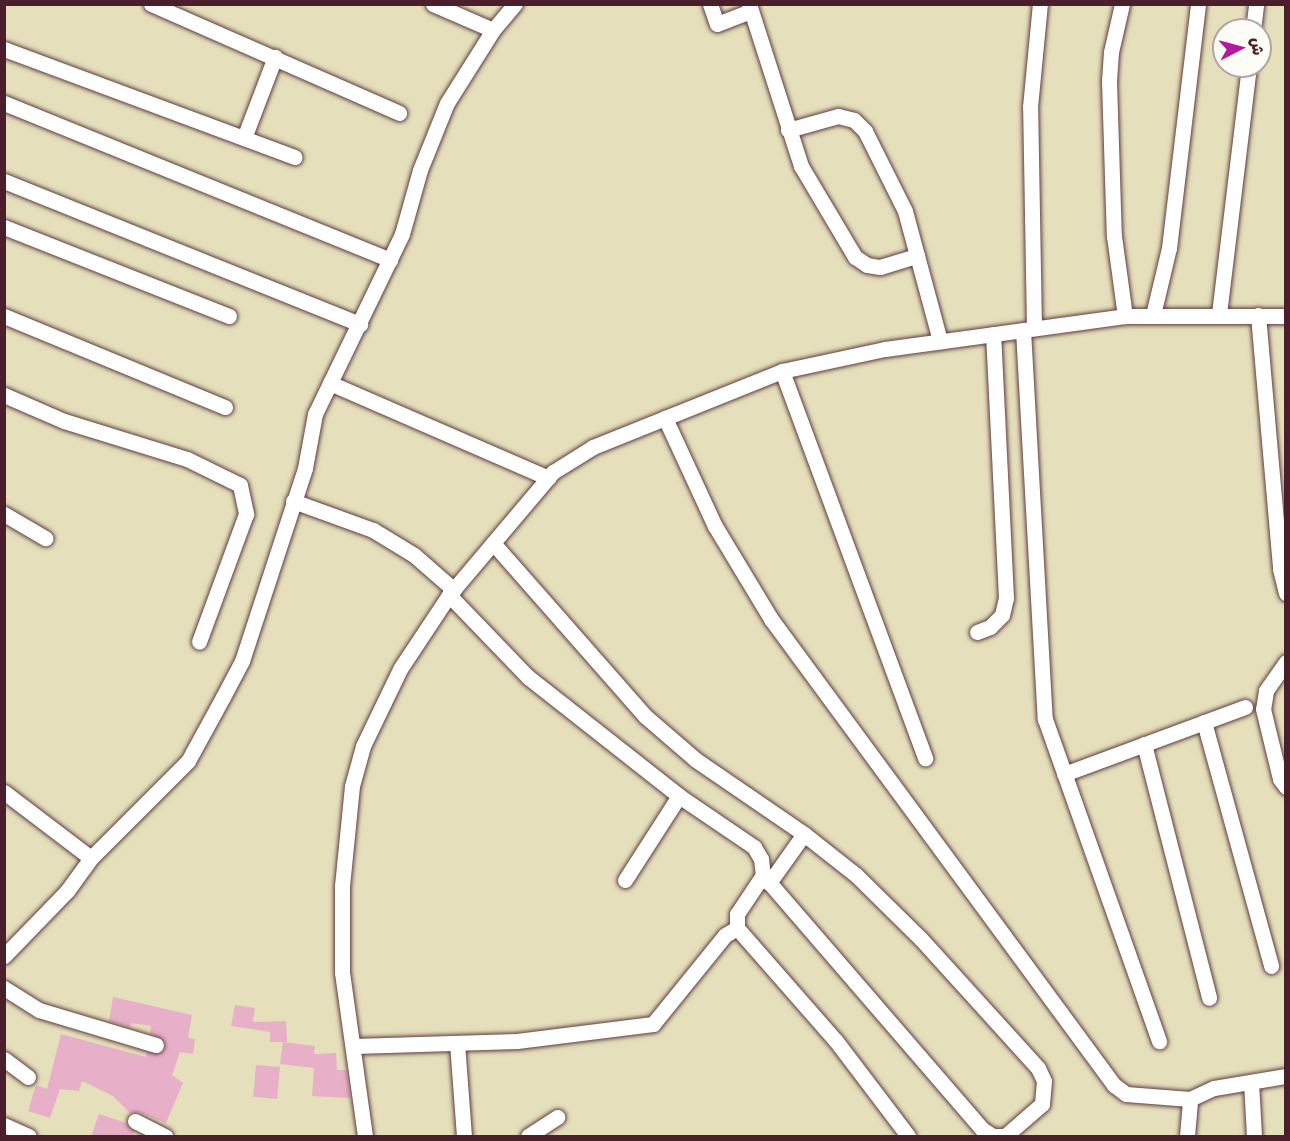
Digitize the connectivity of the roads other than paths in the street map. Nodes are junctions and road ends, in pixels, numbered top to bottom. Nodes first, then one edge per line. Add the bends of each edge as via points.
1 (151, 4) edge
2 (432, 4) edge
3 (515, 4) edge
4 (710, 4) edge
5 (1040, 4) edge
6 (1122, 4) edge
7 (1198, 4) edge
8 (750, 8) edge
9 (493, 30) junction
10 (4, 49) edge
11 (275, 57) junction
12 (1248, 78) edge
13 (4, 103) edge
14 (399, 113) dead end
15 (788, 130) junction
16 (244, 138) junction
17 (295, 157) dead end
18 (4, 181) edge
19 (4, 227) edge
20 (917, 256) junction
21 (390, 260) junction
22 (1219, 314) junction
23 (1153, 315) junction
24 (1257, 315) junction
25 (4, 316) edge
26 (229, 316) dead end
27 (1125, 316) junction
28 (1286, 316) edge
29 (360, 324) junction
30 (1029, 329) junction
31 (993, 334) junction
32 (940, 341) junction
33 (782, 371) junction
34 (330, 383) junction
35 (4, 395) edge
36 (225, 406) dead end
37 (665, 418) junction
38 (548, 478) junction
39 (293, 501) junction
40 (4, 514) edge
41 (45, 537) dead end
42 (493, 543) junction
43 (452, 593) junction
44 (1286, 593) edge
45 (978, 632) dead end
46 (199, 642) dead end
47 (1286, 662) edge
48 (1245, 707) dead end
49 (1204, 722) junction
50 (1144, 744) junction
51 (926, 758) dead end
52 (1064, 774) junction
53 (1286, 787) edge
54 (4, 792) edge
55 (679, 796) junction
56 (804, 834) junction
57 (92, 858) junction
58 (766, 879) junction
59 (625, 880) dead end
60 (737, 928) junction
61 (4, 956) edge
62 (1271, 966) dead end
63 (4, 988) edge
64 (1209, 998) dead end
65 (1159, 1041) dead end
66 (457, 1043) junction
67 (156, 1045) dead end
68 (354, 1047) junction
69 (4, 1059) edge
70 (1286, 1076) edge
71 (28, 1077) dead end
72 (1251, 1082) junction
73 (1190, 1099) junction
74 (557, 1117) dead end
75 (135, 1121) dead end
76 (4, 1125) edge
77 (29, 1137) edge
78 (165, 1137) edge
79 (365, 1137) edge
80 (464, 1137) edge
81 (528, 1137) edge
82 (908, 1137) edge
83 (1187, 1137) edge
84 (1254, 1137) edge

1 - 11 street
2 - 9 street
3 - 9 street
4 - 8 street via 717,24
5 - 30 street via 1030,107
6 - 27 street via 1111,52 1110,81 1114,236
7 - 23 street via 1169,248
8 - 15 street
9 - 21 street via 447,103
10 - 16 street
11 - 14 street
11 - 16 street
12 - 22 street
13 - 21 street
15 - 20 street via 801,166 855,257 880,267
15 - 20 street via 838,116 854,120 865,130 905,210
16 - 17 street
18 - 29 street
19 - 26 street
20 - 32 street
21 - 29 street
22 - 23 street
22 - 24 street
23 - 27 street
24 - 28 street
24 - 44 street via 1280,569
25 - 36 street
27 - 30 street
29 - 34 street
30 - 31 street
30 - 52 street via 1045,719
31 - 32 street
31 - 45 street via 1006,598 1002,615
32 - 33 street
33 - 37 street
33 - 51 street via 878,638
34 - 38 street
34 - 39 street via 315,414 305,468
35 - 46 street via 64,421 187,459 240,485 246,514
37 - 38 street via 593,447
37 - 73 street via 715,526 771,620 1114,1085 1126,1094
38 - 42 street
39 - 43 street via 373,530 414,555
39 - 57 street via 242,661 188,761
40 - 41 street
42 - 43 street
42 - 56 street via 645,716 696,760
43 - 55 street via 528,677
43 - 68 street via 400,669 363,746 352,786 342,886 342,972
47 - 53 street via 1266,691 1263,710 1280,779
48 - 49 street
49 - 50 street
49 - 62 street
50 - 52 street
50 - 64 street
52 - 65 street
54 - 57 street
55 - 58 street via 754,847
55 - 59 street
56 - 58 street
56 - 58 street via 855,875 921,939 1038,1068 1044,1081 1042,1104 1005,1136 993,1136 982,1129
57 - 61 street via 67,891
58 - 60 street via 737,914
60 - 66 street via 725,935 653,1024 517,1041
60 - 82 street via 829,1033
63 - 67 street via 39,1010
66 - 68 street
66 - 80 street
68 - 79 street
69 - 71 street
70 - 72 street
72 - 73 street via 1215,1088
72 - 84 street
73 - 83 street
74 - 81 street
75 - 78 street
76 - 77 street

